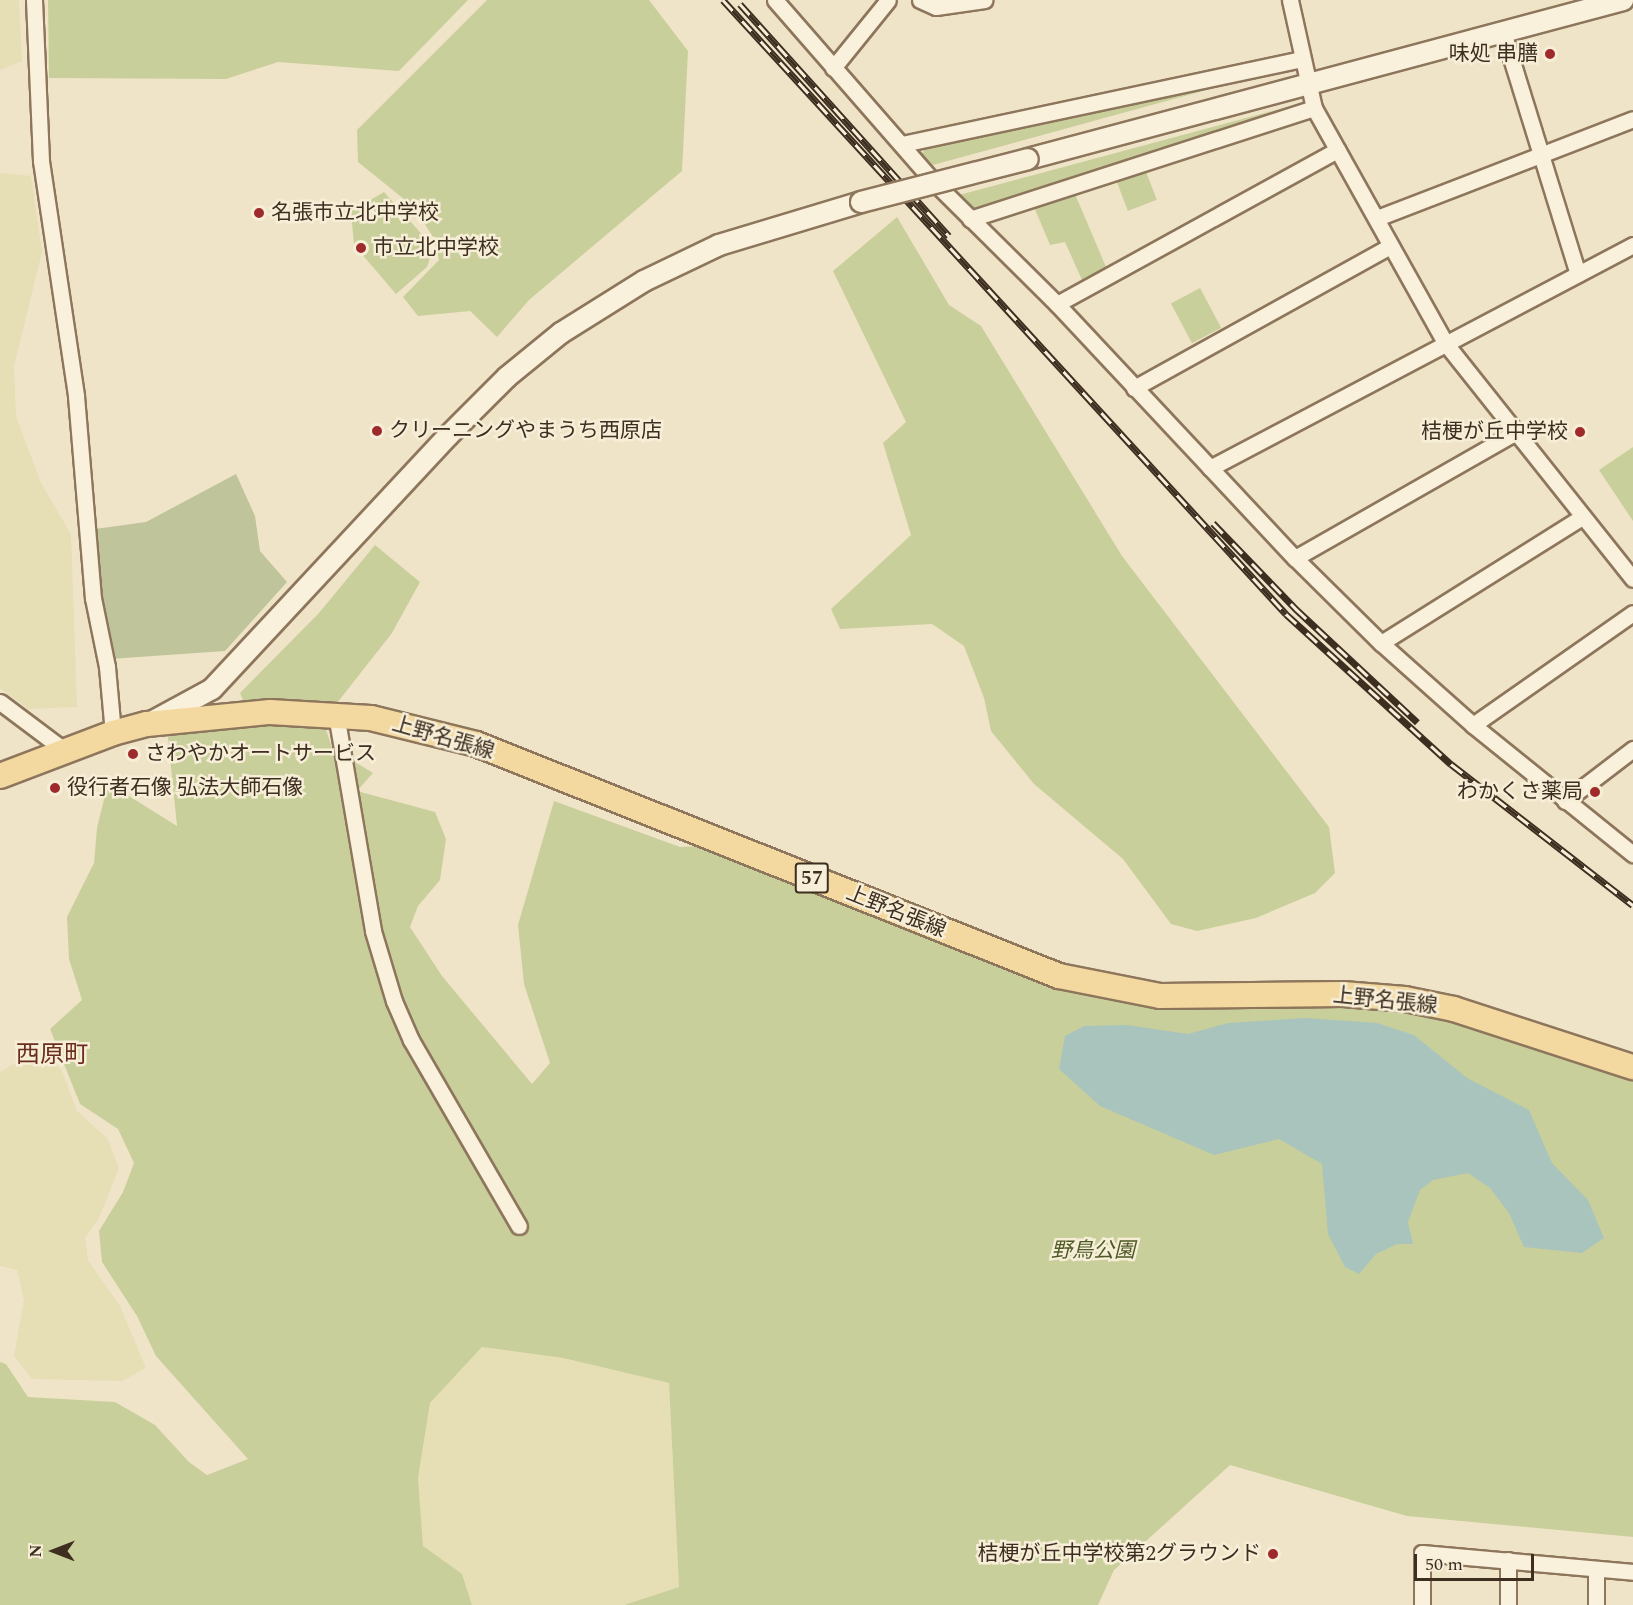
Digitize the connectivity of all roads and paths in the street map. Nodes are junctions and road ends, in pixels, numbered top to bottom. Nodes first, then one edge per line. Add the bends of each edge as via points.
1 (34, 0) edge
2 (775, 0) edge
3 (888, 0) edge
4 (920, 0) edge
5 (985, 0) edge
6 (1290, 0) edge
7 (1623, 0) edge
8 (1503, 32) junction
9 (1302, 59) junction
10 (832, 68) junction
11 (1307, 83) junction
12 (1314, 108) junction
13 (1633, 119) edge
14 (902, 144) junction
15 (1337, 150) junction
16 (1542, 154) junction
17 (1377, 218) junction
18 (970, 219) junction
19 (1633, 245) edge
20 (1390, 246) junction
21 (1578, 274) junction
22 (1057, 304) junction
23 (1446, 344) junction
24 (1134, 388) junction
25 (1516, 432) junction
26 (1210, 468) junction
27 (1582, 517) junction
28 (1295, 558) junction
29 (1633, 579) edge
30 (1633, 613) edge
31 (1381, 643) junction
32 (0, 702) edge
33 (336, 714) junction
34 (147, 724) junction
35 (1473, 725) junction
36 (113, 733) junction
37 (1633, 749) edge
38 (64, 750) junction
39 (0, 776) edge
40 (1565, 801) junction
41 (1633, 854) edge
42 (1633, 1067) edge
43 (519, 1226) dead end
44 (1508, 1560) junction
45 (1596, 1569) junction
46 (1633, 1572) edge
47 (1422, 1605) edge
48 (1508, 1605) edge
49 (1596, 1605) edge

1 - 36 street via 41,160 76,396 92,587 107,667
2 - 10 street
3 - 10 street
4 - 5 street via 936,7
6 - 9 street
7 - 8 street
8 - 11 street
8 - 16 street
9 - 11 street
9 - 14 street
10 - 14 street
11 - 12 street
11 - 34 street, bridge via 861,202 719,245 644,281 561,333 507,377 212,689
12 - 15 street
12 - 18 street
13 - 16 street
14 - 18 street
15 - 17 street
15 - 22 street
16 - 17 street
16 - 21 street
17 - 20 street
18 - 22 street
19 - 21 street
20 - 23 street
20 - 24 street
21 - 23 street
22 - 24 street
23 - 25 street
23 - 26 street
24 - 26 street
25 - 27 street
25 - 28 street
26 - 28 street
27 - 29 street
27 - 31 street
28 - 31 street
30 - 35 street
31 - 35 street
32 - 38 street
33 - 34 main road, 上野名張線 / 57 via 244,712
33 - 42 main road, 上野名張線 / 57 via 405,725 476,744 1059,976 1160,996 1343,994 1405,999 1454,1009
33 - 43 street via 373,932 394,1001 411,1040
34 - 36 main road, 上野名張線 / 57
35 - 40 street
36 - 38 main road, 上野名張線 / 57
37 - 40 street
38 - 39 main road, 上野名張線 / 57
40 - 41 street
44 - 45 street
44 - 47 street via 1422,1553
44 - 48 street
45 - 46 street
45 - 49 street

